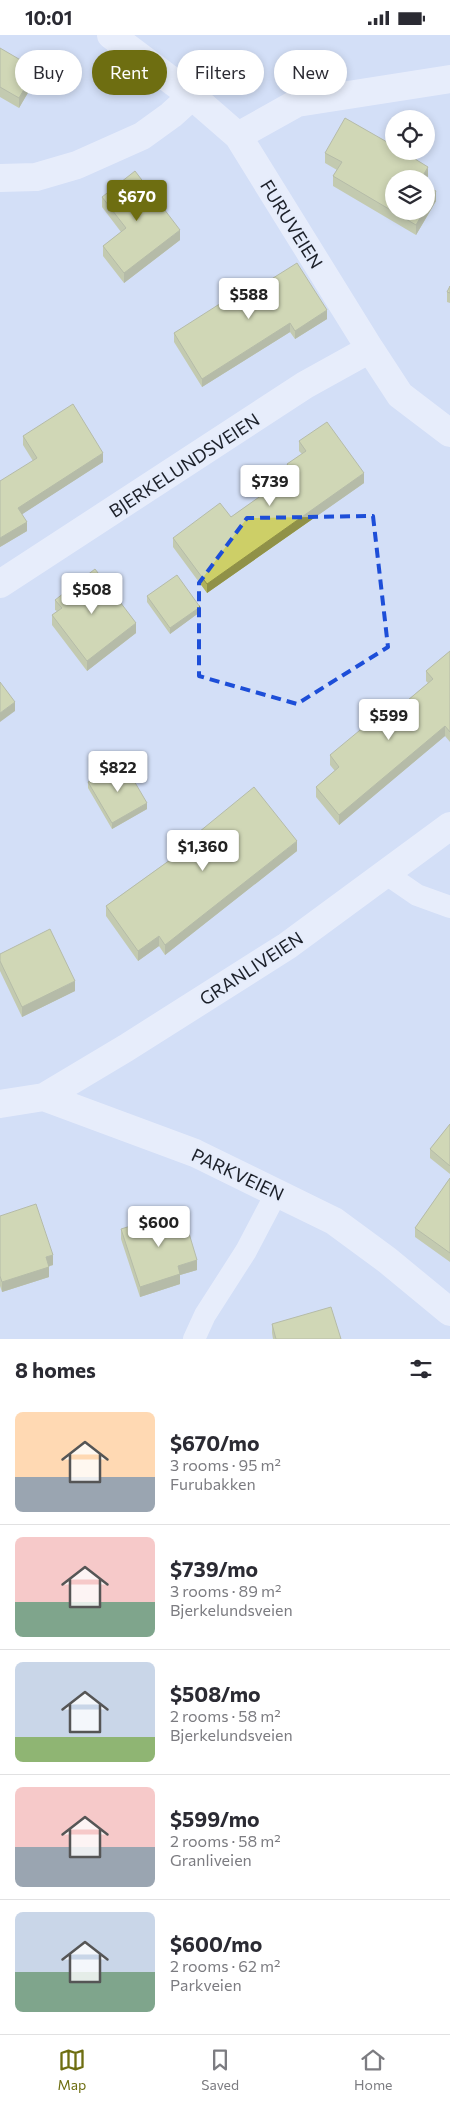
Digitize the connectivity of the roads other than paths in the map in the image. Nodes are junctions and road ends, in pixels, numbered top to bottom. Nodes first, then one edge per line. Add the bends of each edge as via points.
1 (111, 35) edge
2 (450, 79) edge
3 (192, 96) junction
4 (238, 136) junction
5 (0, 178) edge
6 (370, 349) junction
7 (450, 433) edge
8 (0, 583) edge
9 (450, 826) edge
10 (385, 873) junction
11 (450, 907) edge
12 (44, 1097) junction
13 (0, 1104) edge
14 (277, 1192) junction
15 (450, 1312) edge
16 (194, 1339) edge

1 - 3 street, FURUVEIEN
2 - 4 street via 297,103
3 - 4 street, FURUVEIEN
3 - 5 street via 142,136 77,165 36,177
4 - 6 street, FURUVEIEN
6 - 7 street, FURUVEIEN via 400,395
6 - 8 street, BJERKELUNDSVEIEN via 305,385
9 - 10 street, GRANLIVEIEN
10 - 11 lane via 417,895
10 - 12 street, GRANLIVEIEN via 287,946
12 - 13 street, PARKVEIEN
12 - 14 street, PARKVEIEN via 195,1153
14 - 15 street, PARKVEIEN via 334,1221
14 - 16 lane

